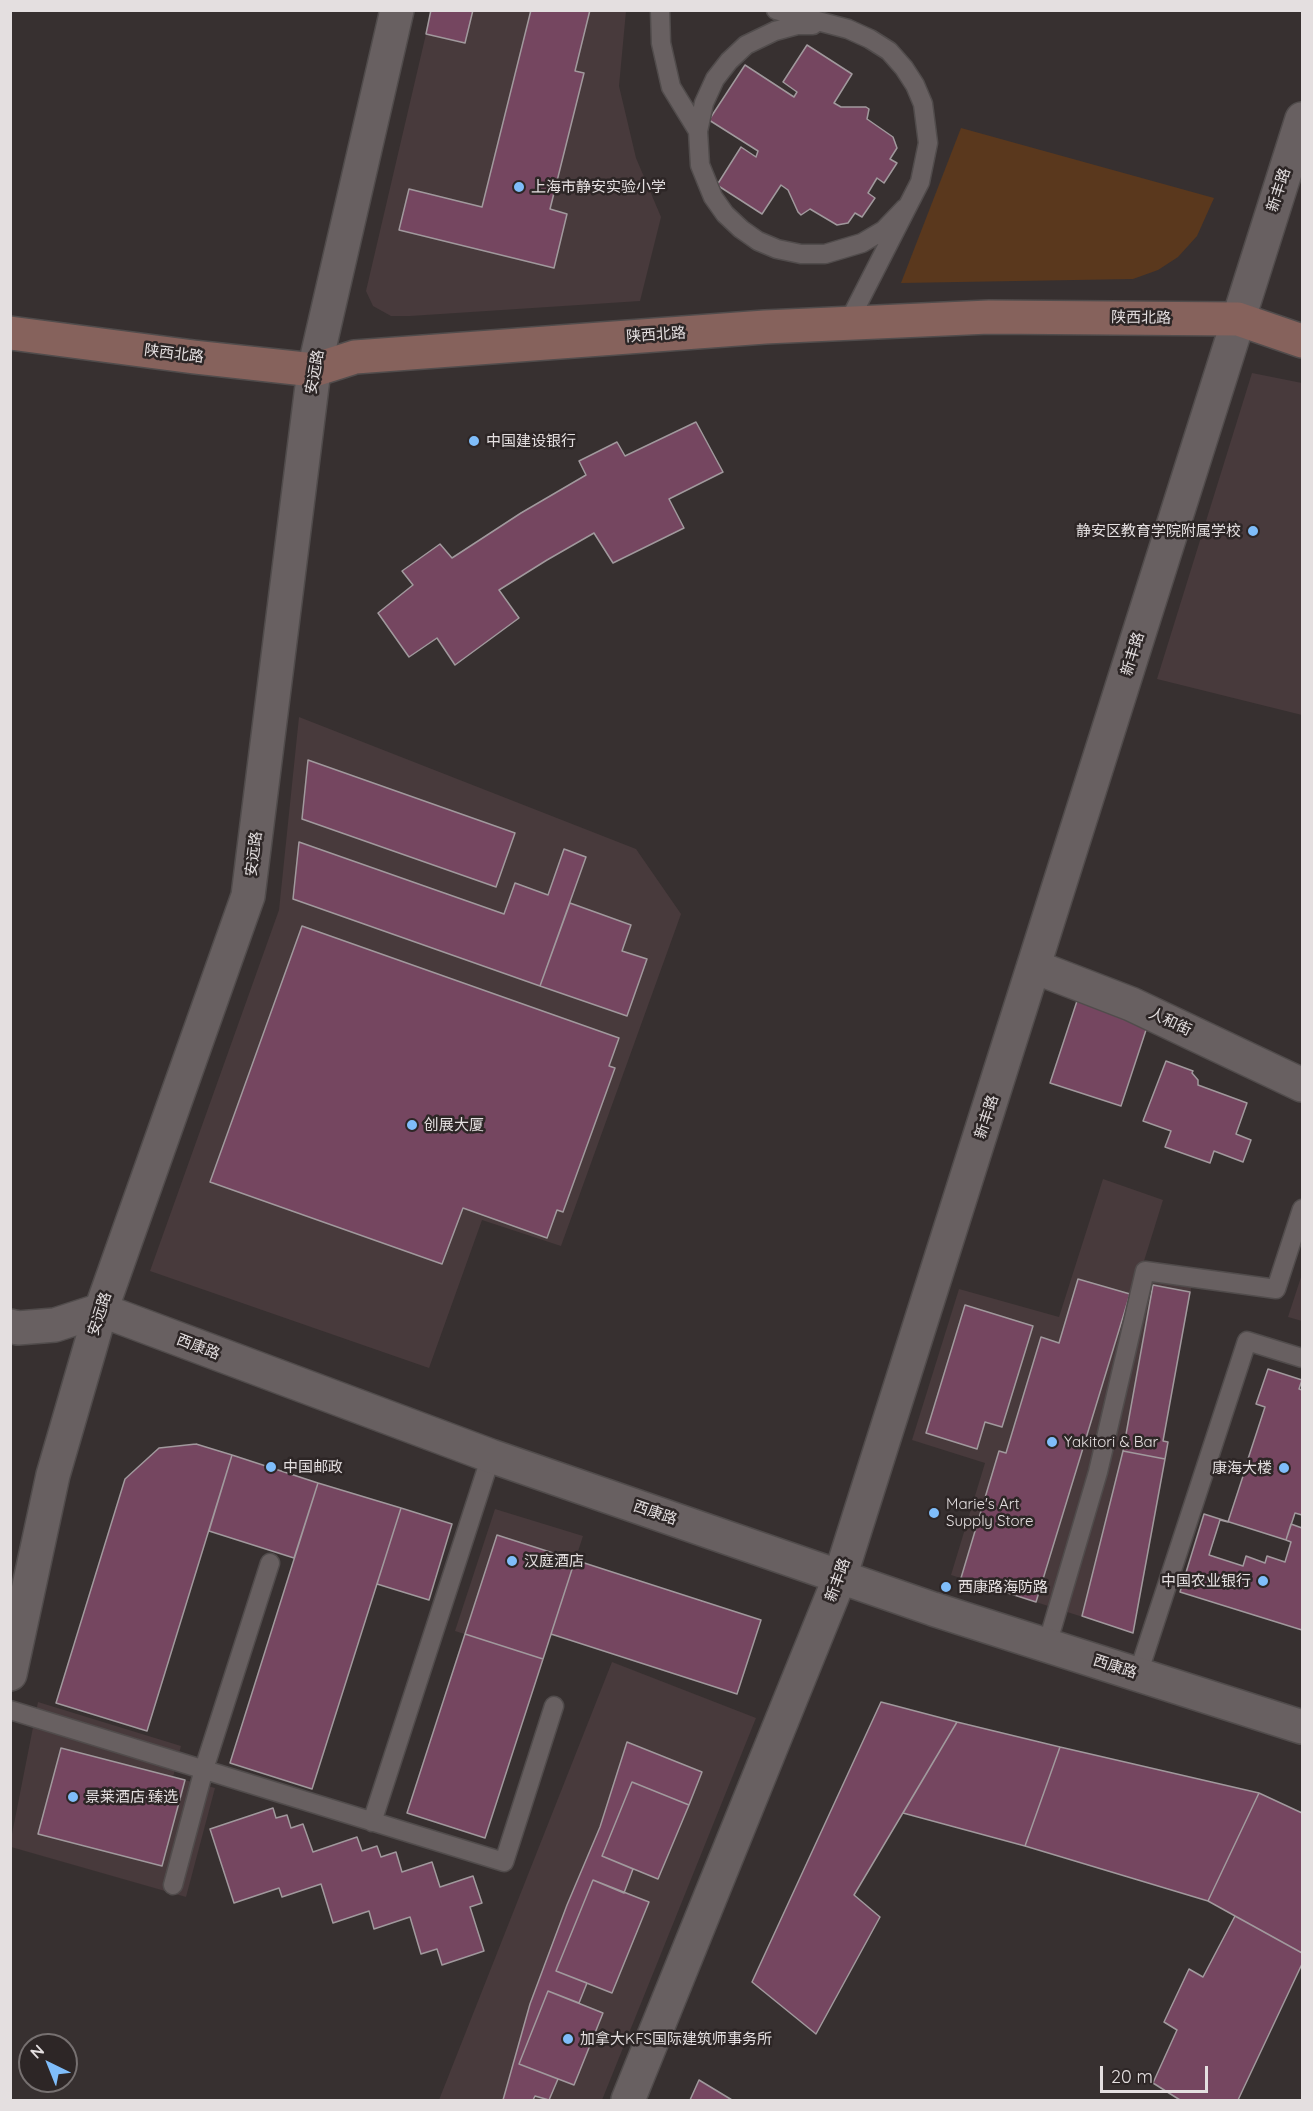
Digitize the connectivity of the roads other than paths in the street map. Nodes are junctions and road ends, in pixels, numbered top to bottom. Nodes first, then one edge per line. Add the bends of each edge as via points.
1 (397, 10) edge
2 (660, 10) edge
3 (776, 10) edge
4 (824, 24) junction
5 (1302, 119) edge
6 (698, 130) junction
7 (905, 208) junction
8 (862, 243) junction
9 (882, 254) junction
10 (1238, 319) junction
11 (848, 323) junction
12 (10, 333) edge
13 (1302, 341) edge
14 (314, 370) junction
15 (1035, 967) junction
16 (1302, 1085) edge
17 (1302, 1209) edge
18 (100, 1310) junction
19 (10, 1326) edge
20 (1302, 1358) edge
21 (491, 1456) junction
22 (270, 1563) dead end
23 (840, 1577) junction
24 (1047, 1646) junction
25 (10, 1674) edge
26 (1138, 1674) junction
27 (554, 1706) dead end
28 (10, 1710) edge
29 (1302, 1727) edge
30 (204, 1769) junction
31 (372, 1822) junction
32 (173, 1885) dead end
33 (628, 2100) edge

1 - 14 street, 安远路
2 - 6 lane via 661,43 671,87
3 - 4 lane
4 - 6 lane via 797,25 746,45 715,79
4 - 7 lane via 848,29 888,51 915,85 923,104 928,143 920,182
5 - 10 street, 新丰路
6 - 8 lane via 700,165 713,197 725,214 758,241 801,254 825,254
7 - 8 lane via 884,230
7 - 9 lane
8 - 9 lane
9 - 11 lane
10 - 11 main road, 陕西北路 via 989,316
10 - 13 main road, 陕西北路
10 - 15 street, 新丰路
11 - 14 main road, 陕西北路 via 355,357
12 - 14 main road, 陕西北路
14 - 18 street, 安远路 via 248,896
15 - 16 street, 人和街 via 1131,1004
15 - 23 street, 新丰路
17 - 24 lane via 1276,1289 1145,1271 1098,1472
18 - 19 street via 55,1325
18 - 21 street, 西康路
18 - 25 street, 安远路 via 53,1475
20 - 26 lane via 1247,1341
21 - 23 street, 西康路
21 - 31 lane
22 - 30 lane
23 - 24 street, 西康路
23 - 33 street, 新丰路
24 - 26 street, 西康路
26 - 29 street, 西康路
27 - 31 lane via 504,1862
28 - 30 lane
30 - 31 lane
30 - 32 lane

